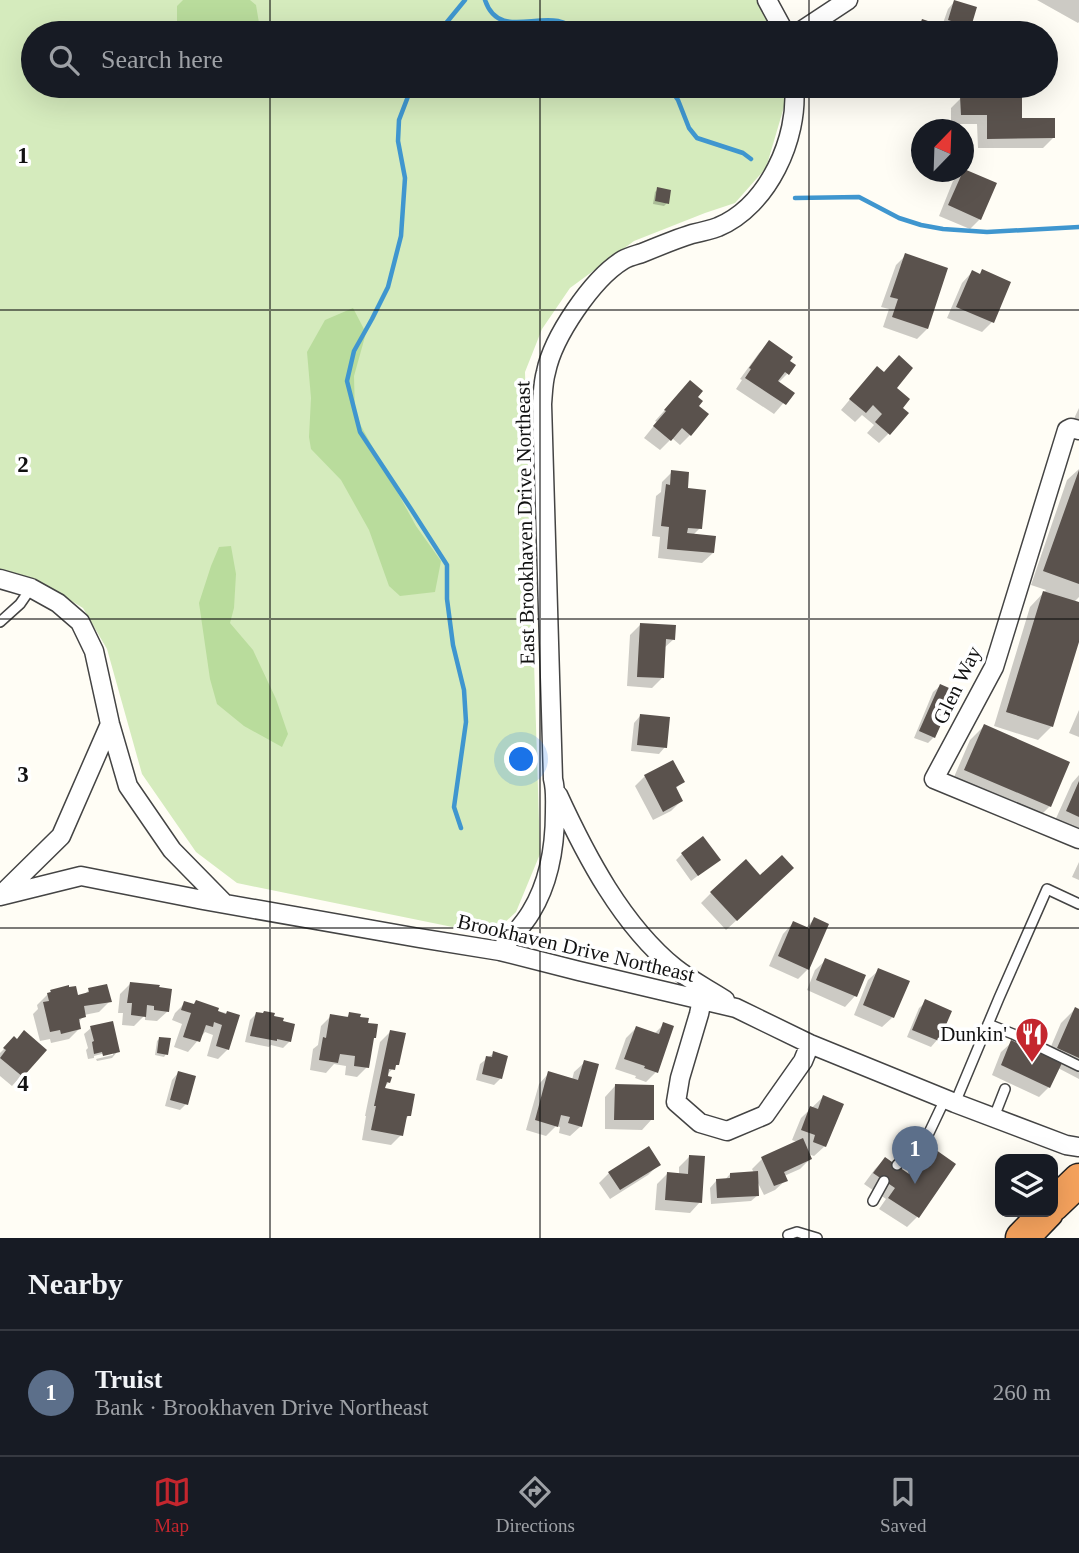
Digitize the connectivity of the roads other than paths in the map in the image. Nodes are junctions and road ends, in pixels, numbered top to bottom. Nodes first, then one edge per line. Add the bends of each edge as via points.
1 (767, 0) edge
2 (848, 0) edge
3 (778, 21) edge
4 (816, 21) edge
5 (794, 98) edge
6 (1079, 430) edge
7 (0, 579) edge
8 (31, 588) junction
9 (0, 622) edge
10 (110, 724) junction
11 (555, 789) junction
12 (1079, 839) edge
13 (0, 896) edge
14 (224, 903) junction
15 (1079, 904) edge
16 (500, 951) junction
17 (702, 1000) junction
18 (736, 1008) junction
19 (988, 1024) junction
20 (810, 1044) junction
21 (1079, 1066) edge
22 (1005, 1088) dead end
23 (950, 1101) junction
24 (994, 1117) junction
25 (1079, 1147) edge
26 (897, 1165) dead end
27 (1079, 1180) edge
28 (884, 1181) dead end
29 (1058, 1200) edge
30 (873, 1201) dead end
31 (1042, 1217) edge
32 (788, 1235) dead end
33 (817, 1238) edge
34 (1022, 1238) edge

1 - 3 street
2 - 4 street
5 - 11 street, East Brookhaven Drive Northeast via 784,156 749,208 719,227 623,260 596,282 578,306 546,371 542,404
6 - 12 street, Glen Way via 1067,430 995,667 934,779
7 - 8 street
8 - 9 lane
8 - 10 street via 80,621 94,651
10 - 13 street via 61,836
10 - 14 street via 128,786 172,850
11 - 16 street, East Brookhaven Drive Northeast via 555,836 546,881 531,912
11 - 18 street, East Brookhaven Drive Northeast via 578,839 633,926 675,968
13 - 14 street, Brookhaven Drive Northeast via 80,876
14 - 16 street, Brookhaven Drive Northeast
15 - 19 lane via 1047,889
16 - 17 street, Brookhaven Drive Northeast
17 - 18 street, Brookhaven Drive Northeast
17 - 20 street via 676,1102 700,1123 727,1131 765,1115
18 - 20 street, Brookhaven Drive Northeast
19 - 21 lane
19 - 23 lane
20 - 23 street, Brookhaven Drive Northeast
22 - 24 lane
23 - 24 street, Brookhaven Drive Northeast
23 - 26 lane via 927,1136
24 - 25 street, Brookhaven Drive Northeast
27 - 29 highway
28 - 30 lane
31 - 34 highway
32 - 33 lane via 797,1232

